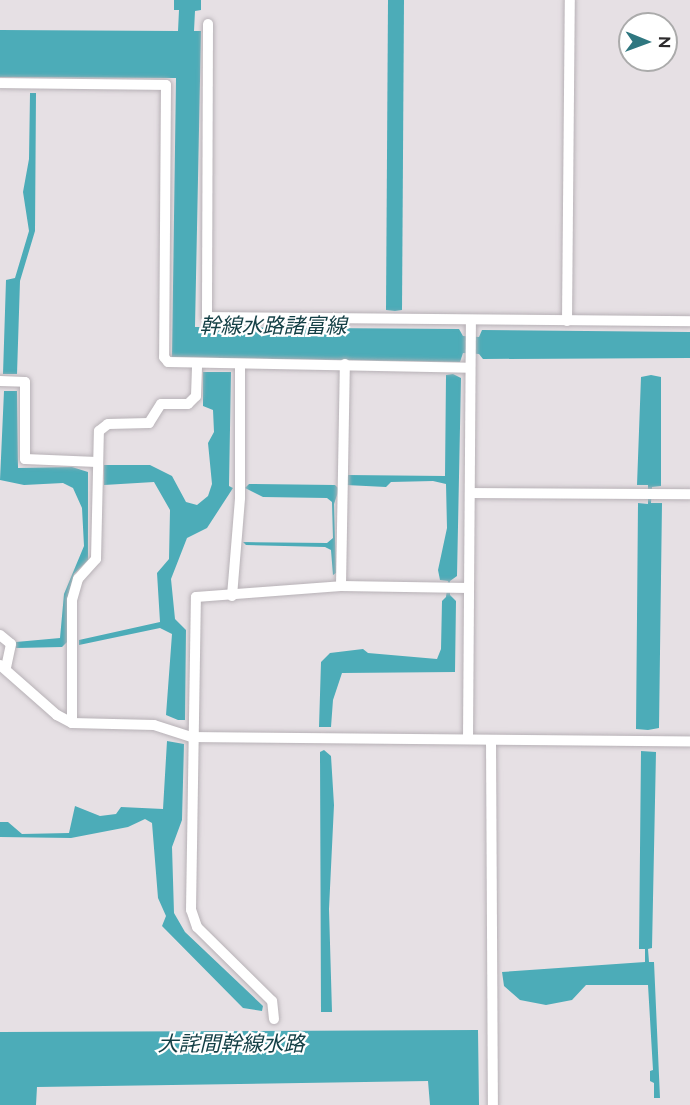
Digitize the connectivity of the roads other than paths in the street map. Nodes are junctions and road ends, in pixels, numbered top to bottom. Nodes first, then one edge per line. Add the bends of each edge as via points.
1 (570, 0) edge
2 (208, 24) dead end
3 (0, 83) edge
4 (471, 320) junction
5 (567, 321) junction
6 (690, 321) edge
7 (470, 362) junction
8 (197, 363) junction
9 (240, 364) junction
10 (345, 364) junction
11 (0, 381) edge
12 (97, 462) junction
13 (470, 493) junction
14 (690, 494) edge
15 (341, 586) junction
16 (469, 588) junction
17 (231, 596) junction
18 (0, 635) edge
19 (3, 666) edge
20 (72, 723) junction
21 (192, 736) junction
22 (468, 739) junction
23 (491, 740) junction
24 (690, 741) edge
25 (274, 1020) dead end
26 (493, 1105) edge

1 - 5 street
2 - 4 street via 207,317
3 - 8 street via 166,85 164,357 168,362
4 - 5 street
4 - 7 street
5 - 6 street
7 - 10 street
7 - 13 street
8 - 9 street
8 - 12 street via 196,396 189,404 161,404 149,423 108,424 99,431
9 - 10 street
9 - 17 street via 240,498
10 - 15 street
11 - 12 street via 25,382 25,459
12 - 20 street via 96,559 78,579 72,600
13 - 14 street
13 - 16 street
15 - 16 street
15 - 17 street
16 - 22 street
17 - 21 street via 196,597
18 - 19 street via 11,644
19 - 20 street via 57,716
20 - 21 street via 154,725
21 - 22 street
21 - 25 street via 191,910 197,927 272,1001
22 - 23 street
23 - 24 street
23 - 26 street

